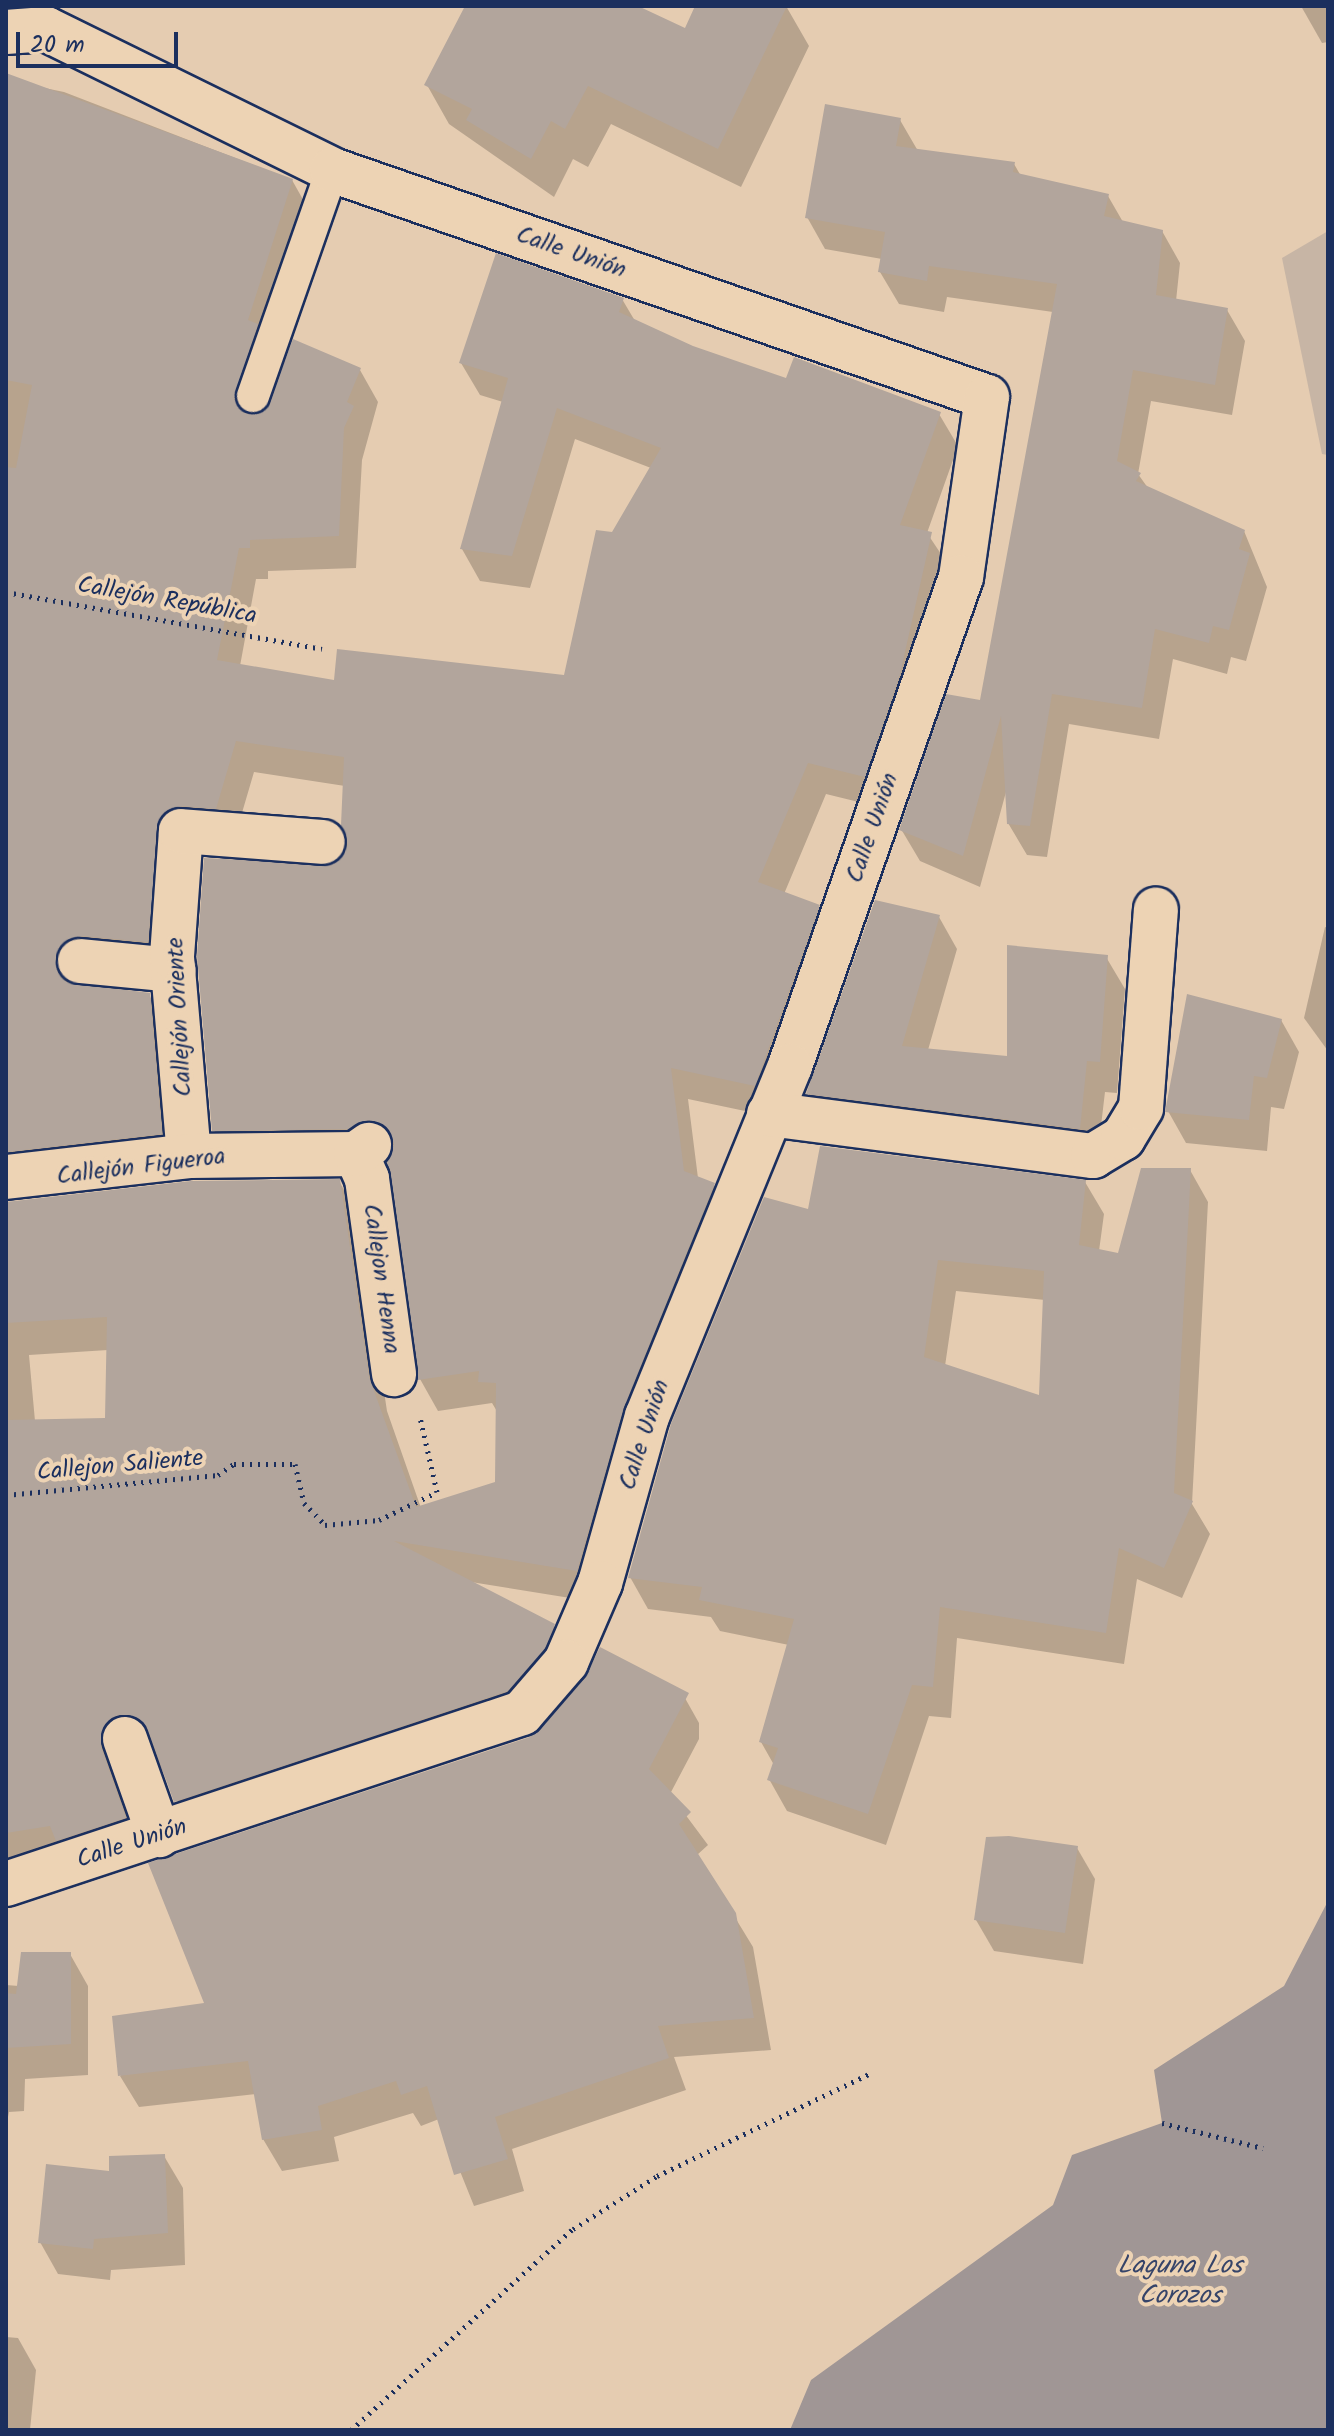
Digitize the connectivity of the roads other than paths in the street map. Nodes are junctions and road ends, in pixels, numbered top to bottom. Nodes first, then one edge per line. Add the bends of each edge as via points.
1 (34, 22) edge
2 (332, 170) junction
3 (253, 396) dead end
4 (323, 842) dead end
5 (1156, 910) dead end
6 (80, 961) dead end
7 (174, 970) junction
8 (769, 1114) junction
9 (362, 1150) joint
10 (189, 1156) junction
11 (6, 1177) edge
12 (394, 1374) road end
13 (125, 1739) dead end
14 (159, 1835) junction
15 (6, 1884) edge

1 - 2 street, Calle Unión
2 - 3 lane
2 - 8 street, Calle Unión via 987,397 961,577
4 - 7 street, Callejón Oriente via 181,831
5 - 8 street via 1141,1108 1123,1138 1093,1156
6 - 7 street
7 - 10 street, Callejón Oriente
8 - 14 street, Calle Unión via 647,1416 600,1583 566,1662 522,1713
9 - 10 street, Callejón Figueroa
9 - 12 street, Callejon Henna
10 - 11 street, Callejón Figueroa
13 - 14 street
14 - 15 street, Calle Unión

